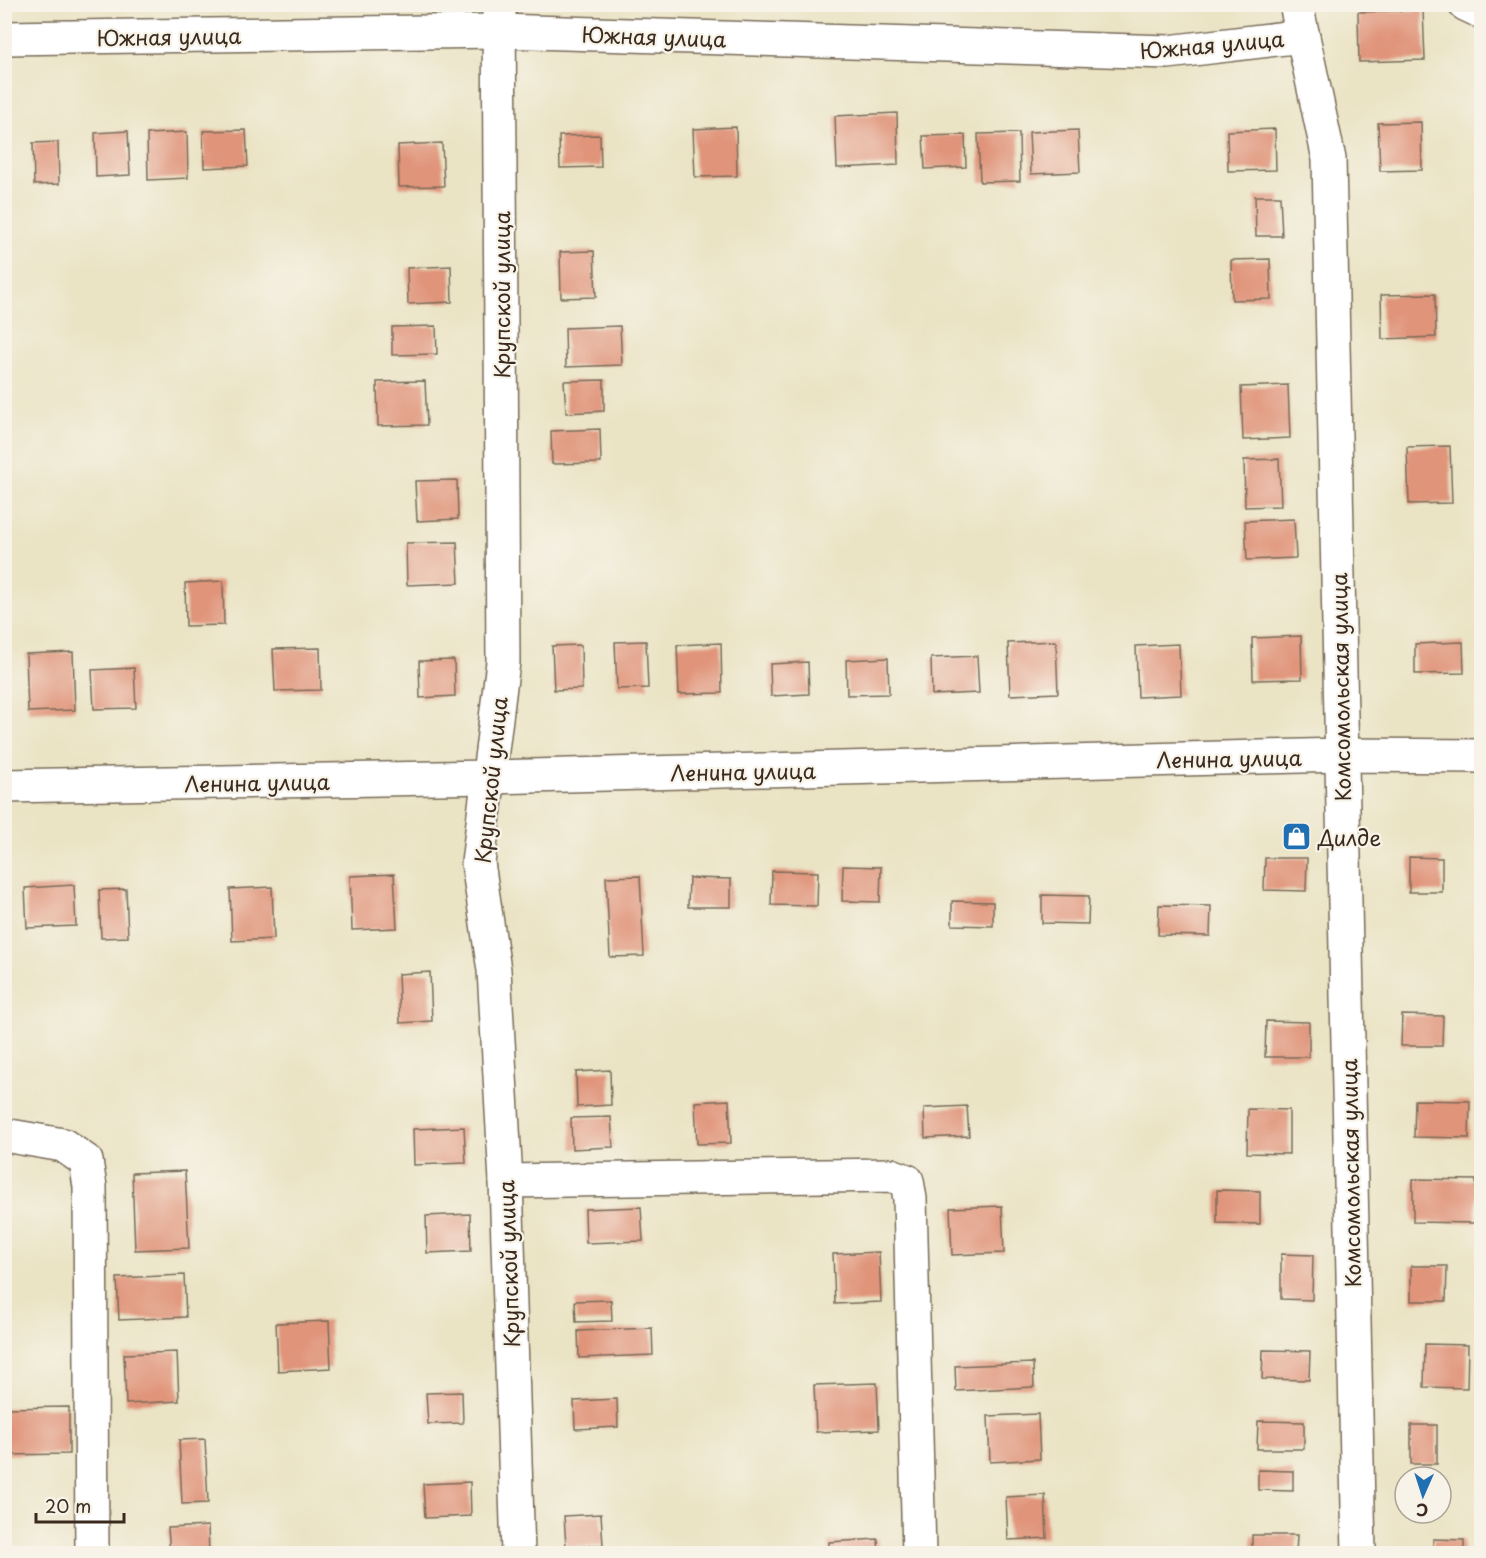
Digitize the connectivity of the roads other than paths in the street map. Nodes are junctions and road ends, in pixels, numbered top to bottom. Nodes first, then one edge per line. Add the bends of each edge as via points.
1 (1296, 4) edge
2 (1465, 4) edge
3 (1482, 12) edge
4 (499, 18) edge
5 (1303, 36) junction
6 (4, 38) edge
7 (1341, 755) junction
8 (1482, 756) edge
9 (489, 777) junction
10 (4, 786) edge
11 (4, 1135) edge
12 (506, 1181) junction
13 (92, 1554) edge
14 (518, 1554) edge
15 (919, 1554) edge
16 (1359, 1554) edge

1 - 5 street, Комсомольская улица
2 - 3 street
4 - 5 street, Южная улица via 1168,52
4 - 6 street, Южная улица
4 - 9 street, Крупской улица via 503,662
5 - 7 street, Комсомольская улица via 1329,159
7 - 8 street, Ленина улица
7 - 9 street, Ленина улица
7 - 16 street, Комсомольская улица
9 - 10 street, Ленина улица
9 - 12 street, Крупской улица via 478,863 494,970
11 - 13 street via 63,1145 86,1161 90,1187
12 - 14 street, Крупской улица
12 - 15 street via 891,1175 907,1181

